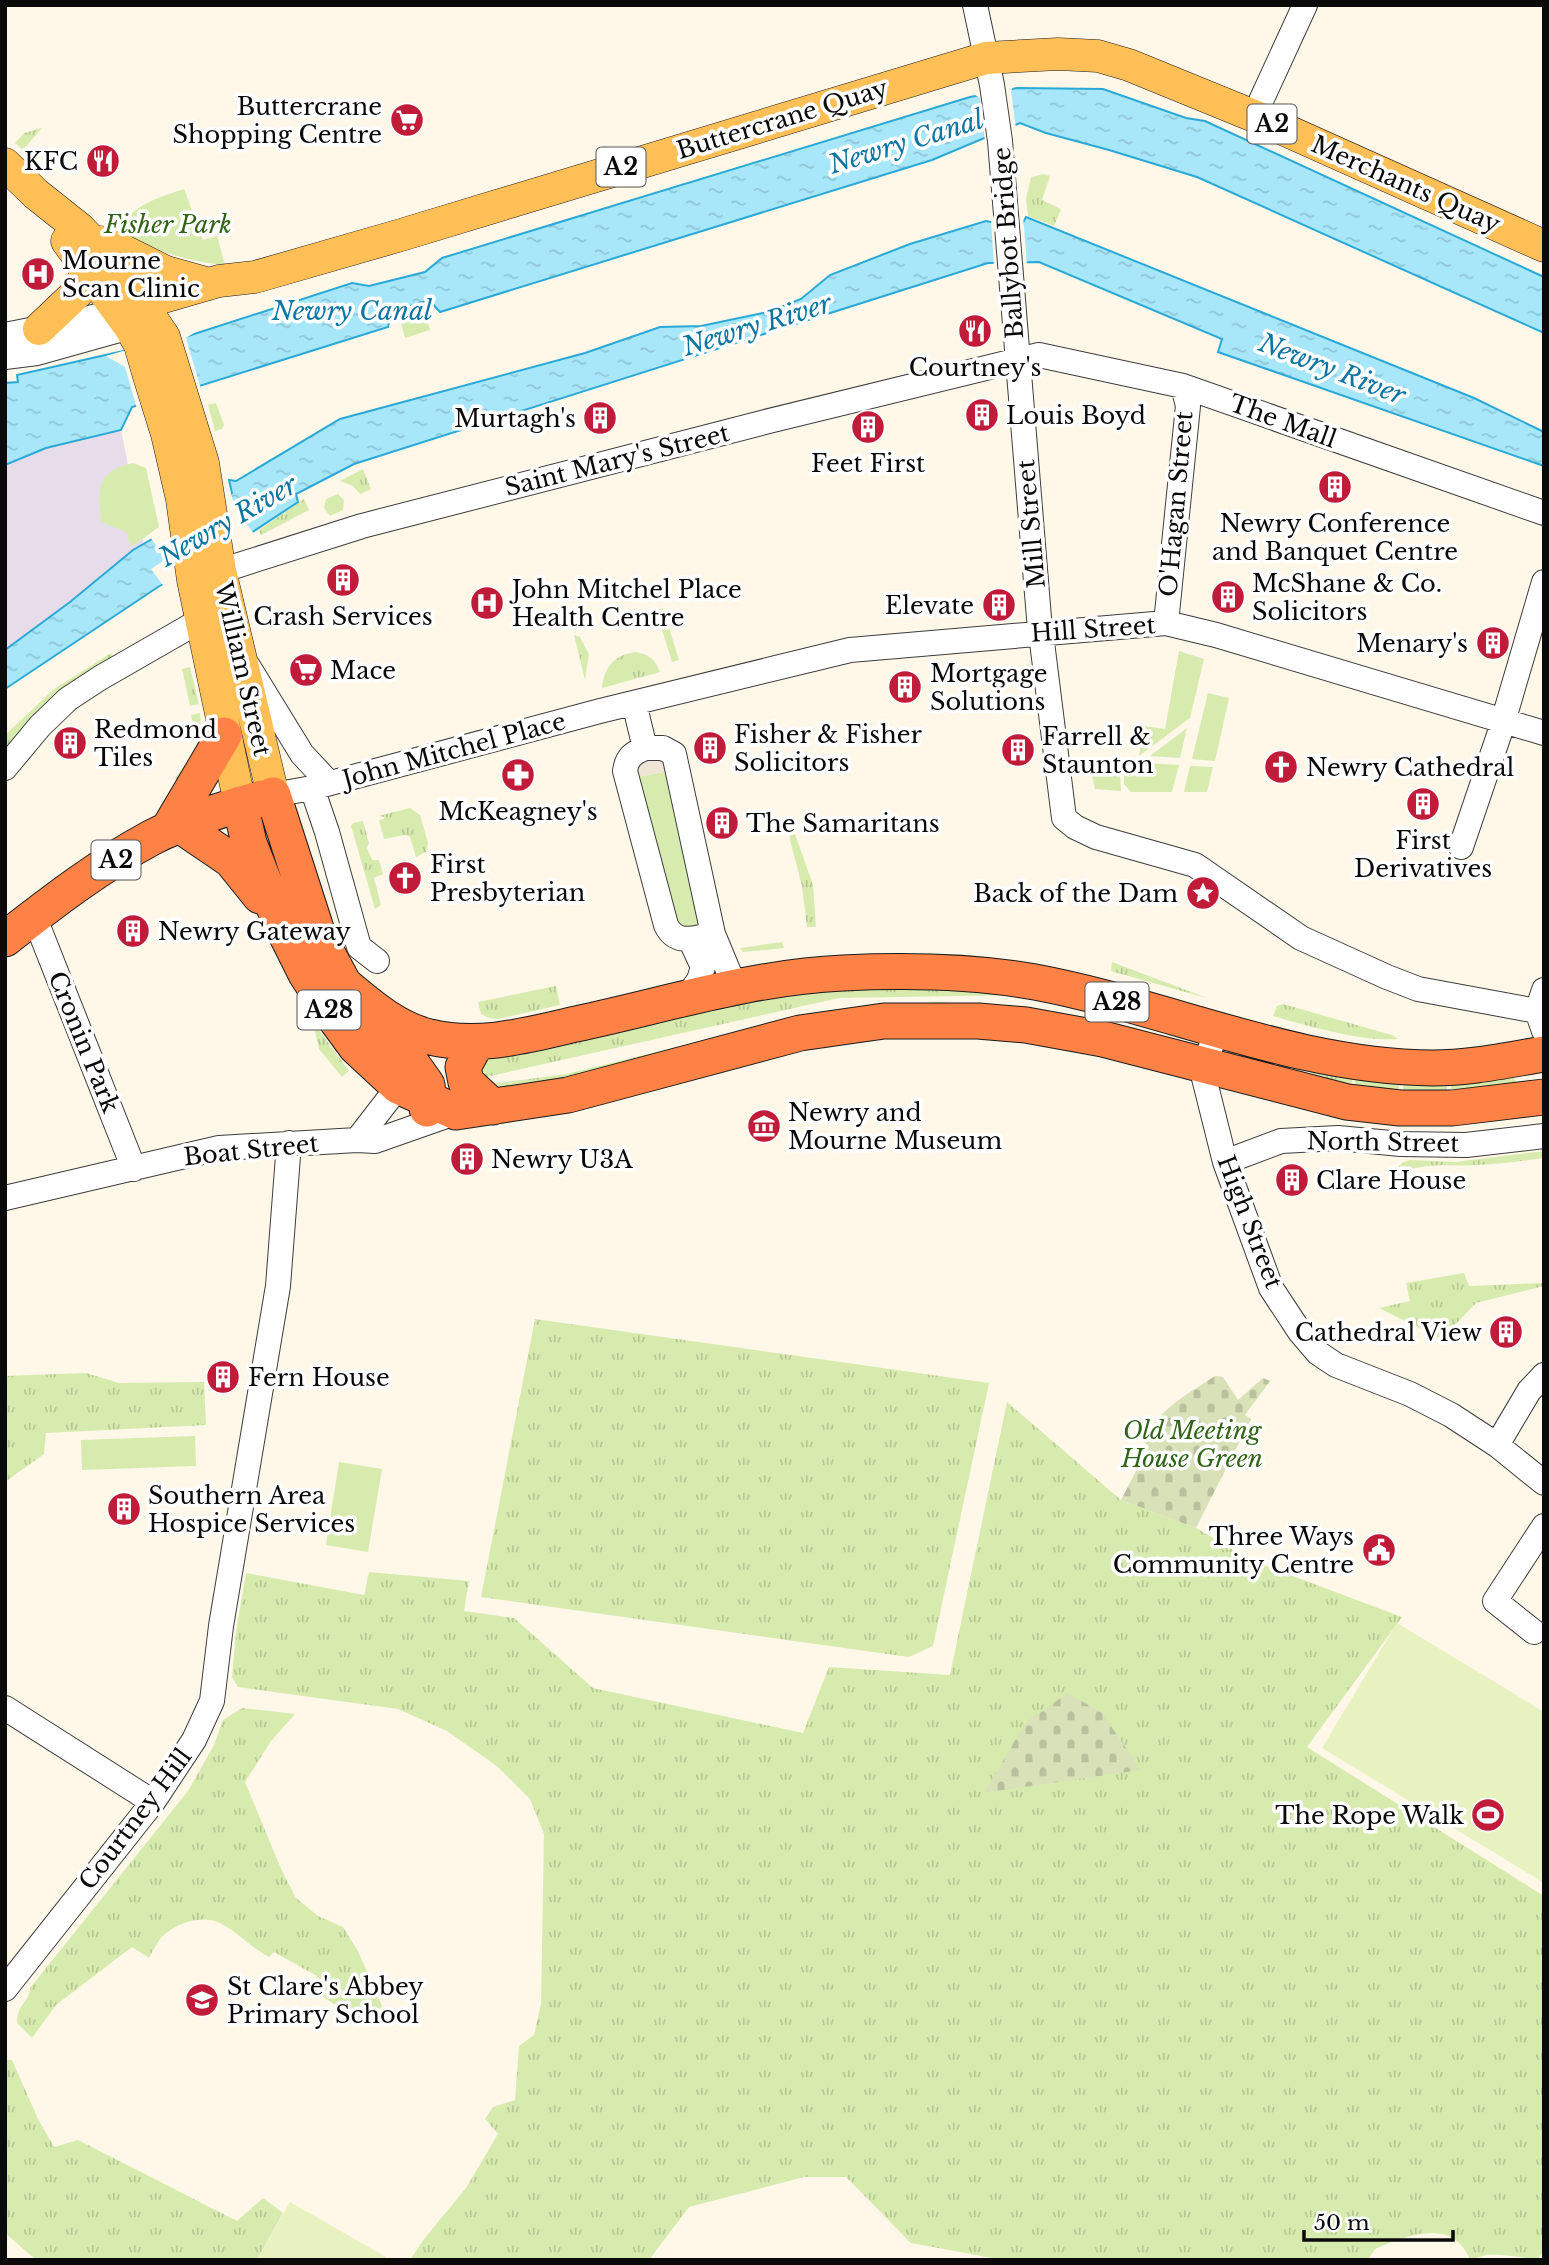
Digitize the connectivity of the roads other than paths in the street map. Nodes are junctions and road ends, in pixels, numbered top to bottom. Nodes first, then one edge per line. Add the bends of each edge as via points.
1 (975, 5) edge
2 (1305, 5) edge
3 (989, 72) junction
4 (1254, 116) junction
5 (5, 164) edge
6 (1544, 246) edge
7 (90, 255) junction
8 (255, 277) junction
9 (209, 284) junction
10 (141, 324) junction
11 (39, 328) junction
12 (5, 335) edge
13 (5, 357) edge
14 (1016, 359) junction
15 (1183, 386) junction
16 (1544, 513) edge
17 (211, 572) junction
18 (1544, 582) edge
19 (201, 620) junction
20 (1166, 623) junction
21 (1041, 633) junction
22 (237, 647) junction
23 (634, 703) junction
24 (1503, 721) junction
25 (1544, 733) edge
26 (224, 735) junction
27 (645, 748) junction
28 (5, 768) edge
29 (320, 786) junction
30 (273, 795) junction
31 (240, 804) junction
32 (175, 828) junction
33 (1461, 847) dead end
34 (34, 916) junction
35 (279, 920) junction
36 (701, 936) junction
37 (5, 939) edge
38 (377, 961) dead end
39 (743, 985) junction
40 (346, 986) junction
41 (687, 998) junction
42 (1541, 1011) edge
43 (1217, 1031) junction
44 (468, 1042) junction
45 (1544, 1054) edge
46 (1204, 1066) junction
47 (407, 1077) junction
48 (1544, 1097) edge
49 (493, 1107) junction
50 (436, 1112) junction
51 (1544, 1136) edge
52 (357, 1140) junction
53 (289, 1143) junction
54 (1225, 1162) junction
55 (134, 1169) junction
56 (5, 1198) edge
57 (1544, 1375) edge
58 (1497, 1445) junction
59 (1544, 1483) edge
60 (1544, 1526) edge
61 (1534, 1632) dead end
62 (5, 1708) edge
63 (153, 1802) junction
64 (5, 1989) edge

1 - 3 street, Ballybot Bridge
2 - 4 street
3 - 4 main road, Merchants Quay / A2 via 1058,54 1098,56
3 - 8 main road, Buttercrane Quay / A2
3 - 14 street, Ballybot Bridge via 1002,163
4 - 6 main road, Merchants Quay / A2
5 - 7 main road
7 - 9 main road via 108,243 166,272
7 - 10 main road, William Street via 123,275
7 - 11 main road via 78,292
8 - 9 main road, Buttercrane Quay / A2
8 - 10 main road, Buttercrane Quay / A2 via 225,299
9 - 10 main road, Buttercrane Quay / A2
10 - 11 street
10 - 13 street via 37,353
10 - 17 main road, William Street via 203,463
11 - 12 street
14 - 15 street, The Mall via 1039,355
14 - 17 street, Saint Mary's Street via 362,526
14 - 21 street, Mill Street
15 - 16 street, The Mall
15 - 20 street, O'Hagan Street via 1188,406
17 - 19 main road, William Street
17 - 22 main road, William Street
18 - 24 street
19 - 26 main road, William Street
19 - 28 street via 68,699
20 - 21 street, Hill Street
20 - 24 street, Hill Street
21 - 23 street, Hill Street via 850,650
21 - 42 street, Mill Street via 1064,818 1075,827 1195,865 1301,937 1387,977 1418,989
22 - 29 street
22 - 30 main road, William Street
23 - 27 street
23 - 29 street, John Mitchel Place
24 - 25 street, Hill Street
24 - 33 street
26 - 31 main road, William Street
26 - 32 highway
27 - 36 street via 663,748 674,754
27 - 36 street via 633,753 625,771 666,925 678,938
29 - 30 street, John Mitchel Place
29 - 38 street via 327,832 359,947
30 - 31 highway, A2
30 - 35 highway via 265,806 283,902
30 - 40 highway, A28 via 319,938
31 - 32 highway, A2
31 - 35 highway, A28 via 249,843
32 - 34 highway, A2 via 137,846
32 - 35 highway, A28 via 231,860
34 - 37 highway, A2
34 - 55 street, Cronin Park
35 - 47 highway, A28 via 306,974 356,1048
36 - 39 street
36 - 41 street via 704,967
39 - 41 highway, A28
39 - 43 highway, A28 via 839,973 949,972 1036,982
40 - 44 highway, A28 via 379,1013 416,1033
40 - 47 highway via 368,1028 405,1054
41 - 44 highway, A28 via 503,1040
43 - 45 highway, A28 via 1339,1059 1432,1068
43 - 46 street, High Street
44 - 47 street via 436,1049
44 - 49 highway via 463,1067 466,1083
46 - 48 highway, A28 via 1347,1102 1400,1108 1452,1108
46 - 49 highway, A28 via 1103,1039 1026,1025 884,1021 800,1033 568,1095
46 - 54 street, High Street
47 - 50 highway, A28
47 - 52 street
49 - 50 highway, A28
50 - 52 street, Boat Street via 375,1141
51 - 54 street, North Street via 1466,1145 1323,1138 1282,1141
52 - 53 street, Boat Street
53 - 55 street, Boat Street via 219,1149
53 - 63 street, Courtney Hill via 278,1286 212,1701 194,1741
54 - 58 street, High Street via 1271,1288 1318,1353 1336,1365 1435,1406
55 - 56 street, Boat Street
57 - 58 street via 1529,1391
58 - 59 street, High Street
60 - 61 street via 1495,1601
62 - 63 street
63 - 64 street, Courtney Hill

